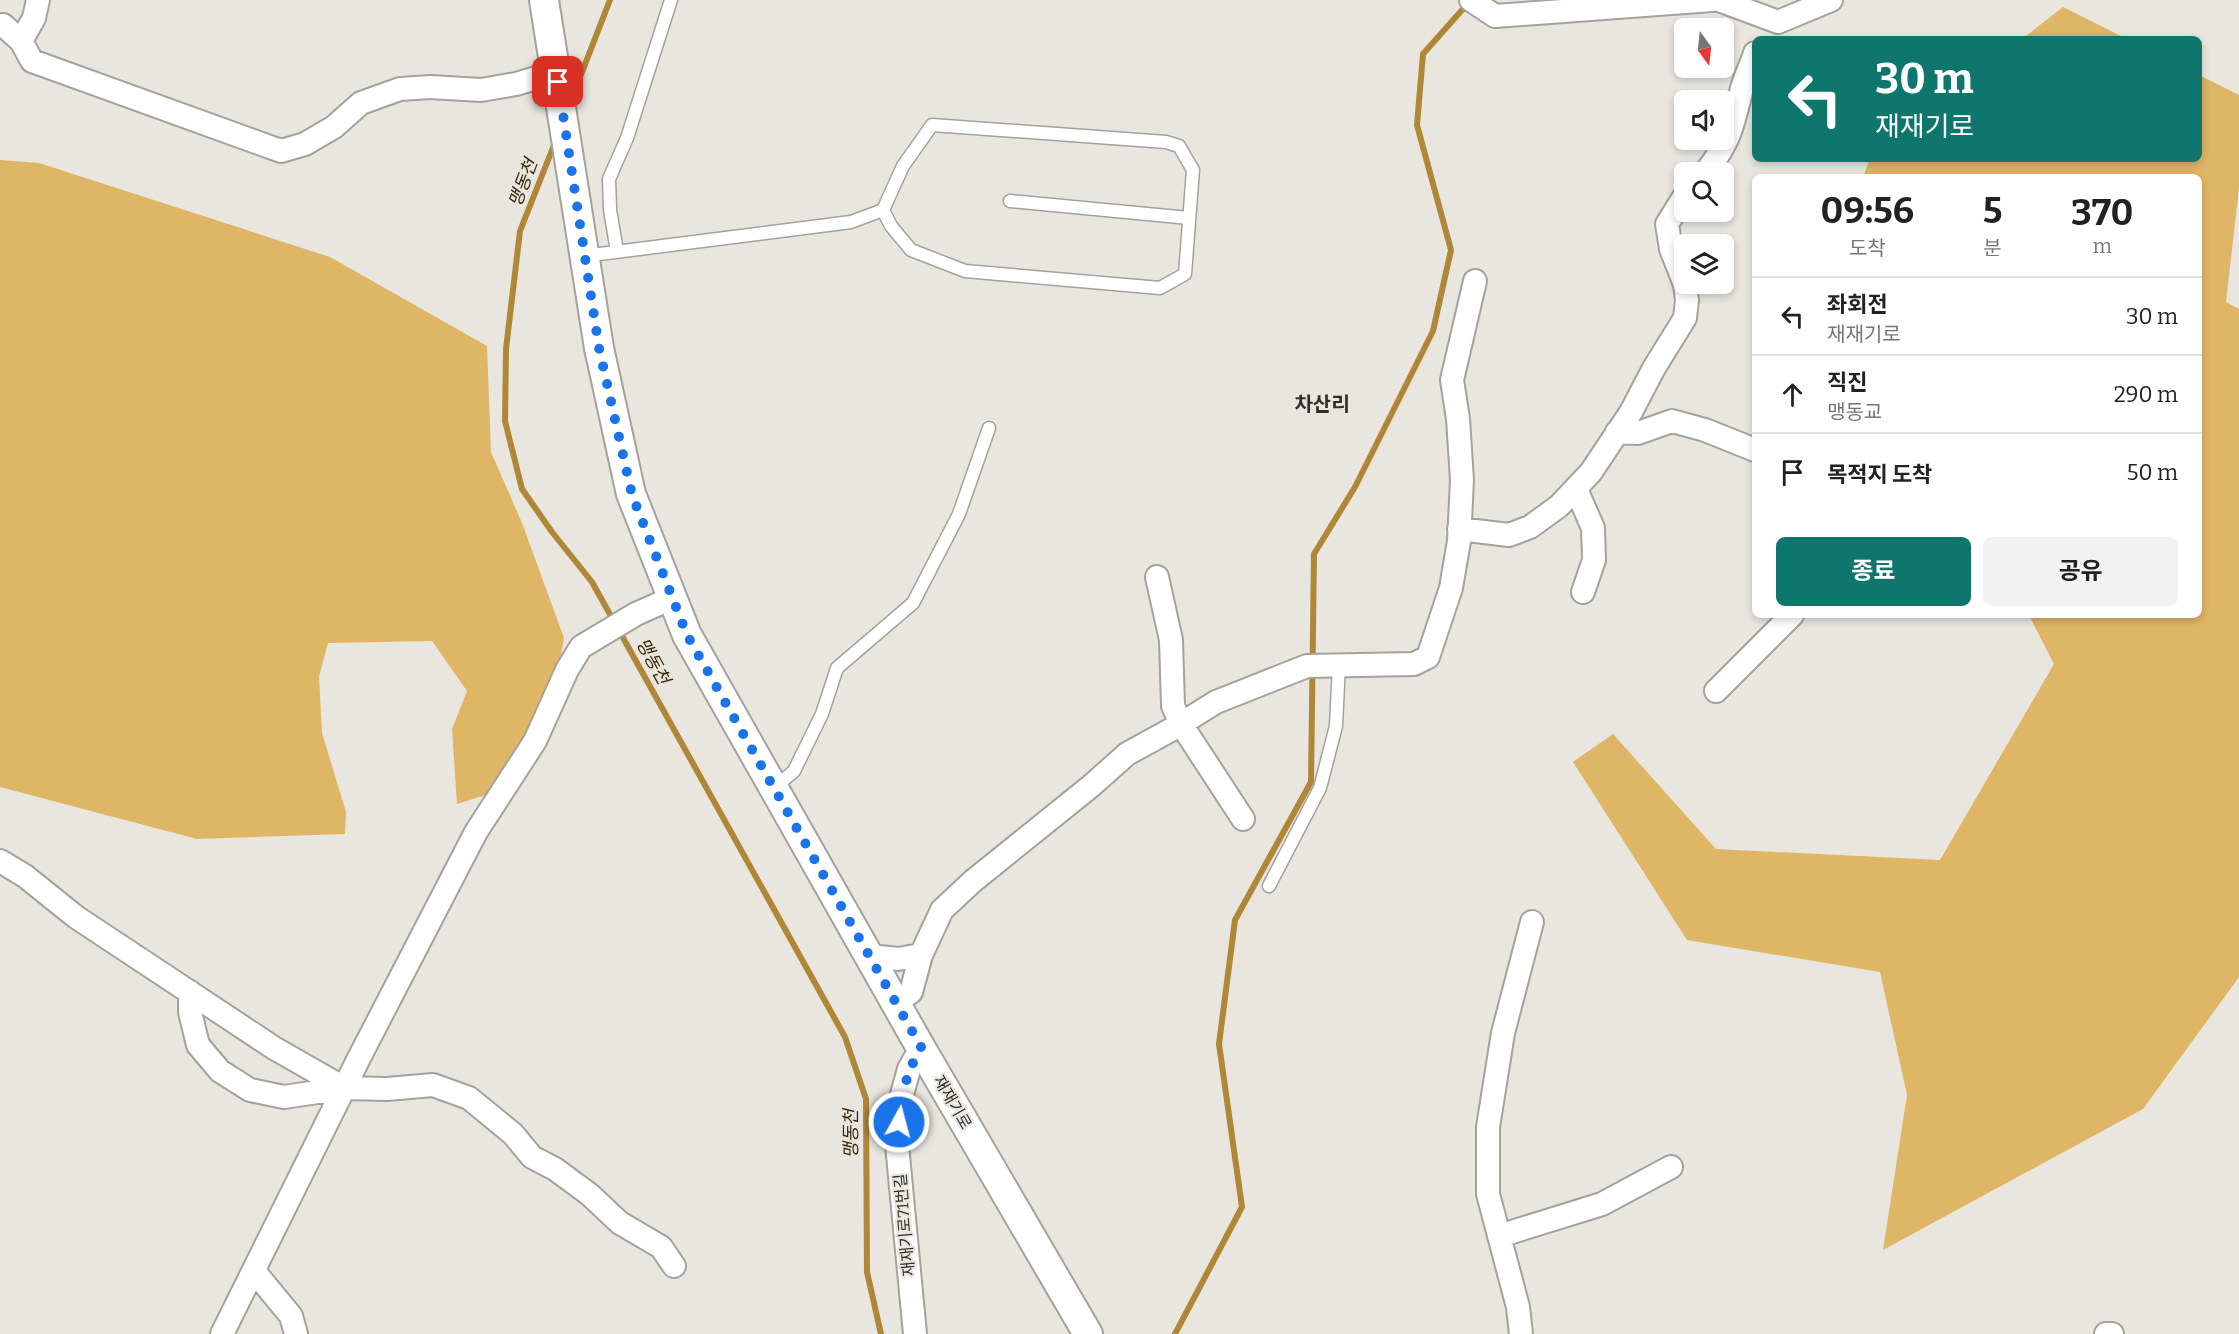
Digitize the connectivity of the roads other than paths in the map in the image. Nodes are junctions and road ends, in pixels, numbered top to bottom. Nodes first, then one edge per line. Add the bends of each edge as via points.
1 (38, 0) edge
2 (544, 0) edge
3 (671, 0) edge
4 (1471, 0) edge
5 (1712, 0) edge
6 (1719, 0) edge
7 (1831, 0) edge
8 (0, 25) edge
9 (1763, 28) edge
10 (21, 41) junction
11 (1752, 62) edge
12 (557, 77) junction
13 (1714, 162) edge
14 (1010, 201) dead end
15 (883, 210) junction
16 (1674, 213) edge
17 (1189, 218) junction
18 (583, 246) junction
19 (617, 252) junction
20 (1674, 256) edge
21 (1475, 281) dead end
22 (1686, 294) edge
23 (989, 428) dead end
24 (1617, 432) junction
25 (1752, 449) edge
26 (1576, 489) junction
27 (1459, 529) junction
28 (1157, 577) dead end
29 (1583, 592) dead end
30 (672, 597) junction
31 (1789, 618) edge
32 (1324, 665) junction
33 (1716, 691) dead end
34 (1181, 724) junction
35 (774, 788) junction
36 (1244, 819) dead end
37 (0, 861) edge
38 (1269, 886) dead end
39 (1532, 922) dead end
40 (921, 955) junction
41 (870, 956) junction
42 (190, 992) junction
43 (896, 1002) junction
44 (921, 1047) junction
45 (344, 1088) junction
46 (1671, 1167) dead end
47 (1499, 1236) junction
48 (675, 1266) dead end
49 (254, 1271) junction
50 (222, 1334) edge
51 (296, 1334) edge
52 (915, 1334) edge
53 (1088, 1334) edge
54 (1521, 1334) edge
55 (2106, 1334) edge
56 (2112, 1334) edge

1 - 10 street via 34,18
2 - 12 street
3 - 19 lane via 627,138 609,179
4 - 5 street via 1495,16
6 - 9 street
7 - 9 street
8 - 10 street
10 - 12 street via 32,61 281,151 305,144 362,104 400,89 481,90
11 - 13 street via 1735,123
12 - 18 street, 재재기로
14 - 17 lane
15 - 17 lane via 910,250 965,271 1160,288 1185,274
15 - 17 lane via 903,166 932,125 1179,146 1192,170
15 - 19 lane via 851,222
16 - 20 street via 1667,224
18 - 19 lane
18 - 30 street, 재재기로 via 599,348 632,495
21 - 27 street via 1452,380 1462,480
22 - 24 street via 1684,318
23 - 35 lane via 959,514 913,603 837,668 822,714 794,771
24 - 25 street via 1638,433 1672,421
24 - 26 street
26 - 27 street via 1530,527 1509,535
26 - 29 street via 1593,528 1594,560
27 - 32 street via 1451,588 1428,657 1414,664
28 - 34 street via 1171,640 1173,706
30 - 35 street, 재재기로 via 687,635
30 - 45 street via 581,647 535,741 476,832
31 - 33 street
32 - 34 street via 1215,702
32 - 38 lane via 1336,726 1320,788
34 - 36 street
34 - 40 street via 1127,754 973,881 942,910
35 - 41 street, 재재기로
37 - 42 street
39 - 47 street via 1503,1033 1488,1127 1488,1194
40 - 41 street
40 - 43 street via 911,992
41 - 43 street, 재재기로
42 - 45 street via 274,1048
42 - 45 street via 198,1045 220,1071 250,1090 284,1097
43 - 44 street, 재재기로
44 - 52 street, 재재기로71번길 via 909,1069 901,1098 897,1145
44 - 53 street, 재재기로
45 - 48 street via 433,1084 469,1098 513,1134 532,1157 589,1194 620,1223 661,1247
45 - 49 street
46 - 47 street via 1602,1204
47 - 54 street
49 - 50 street
49 - 51 street via 291,1316
55 - 56 street

